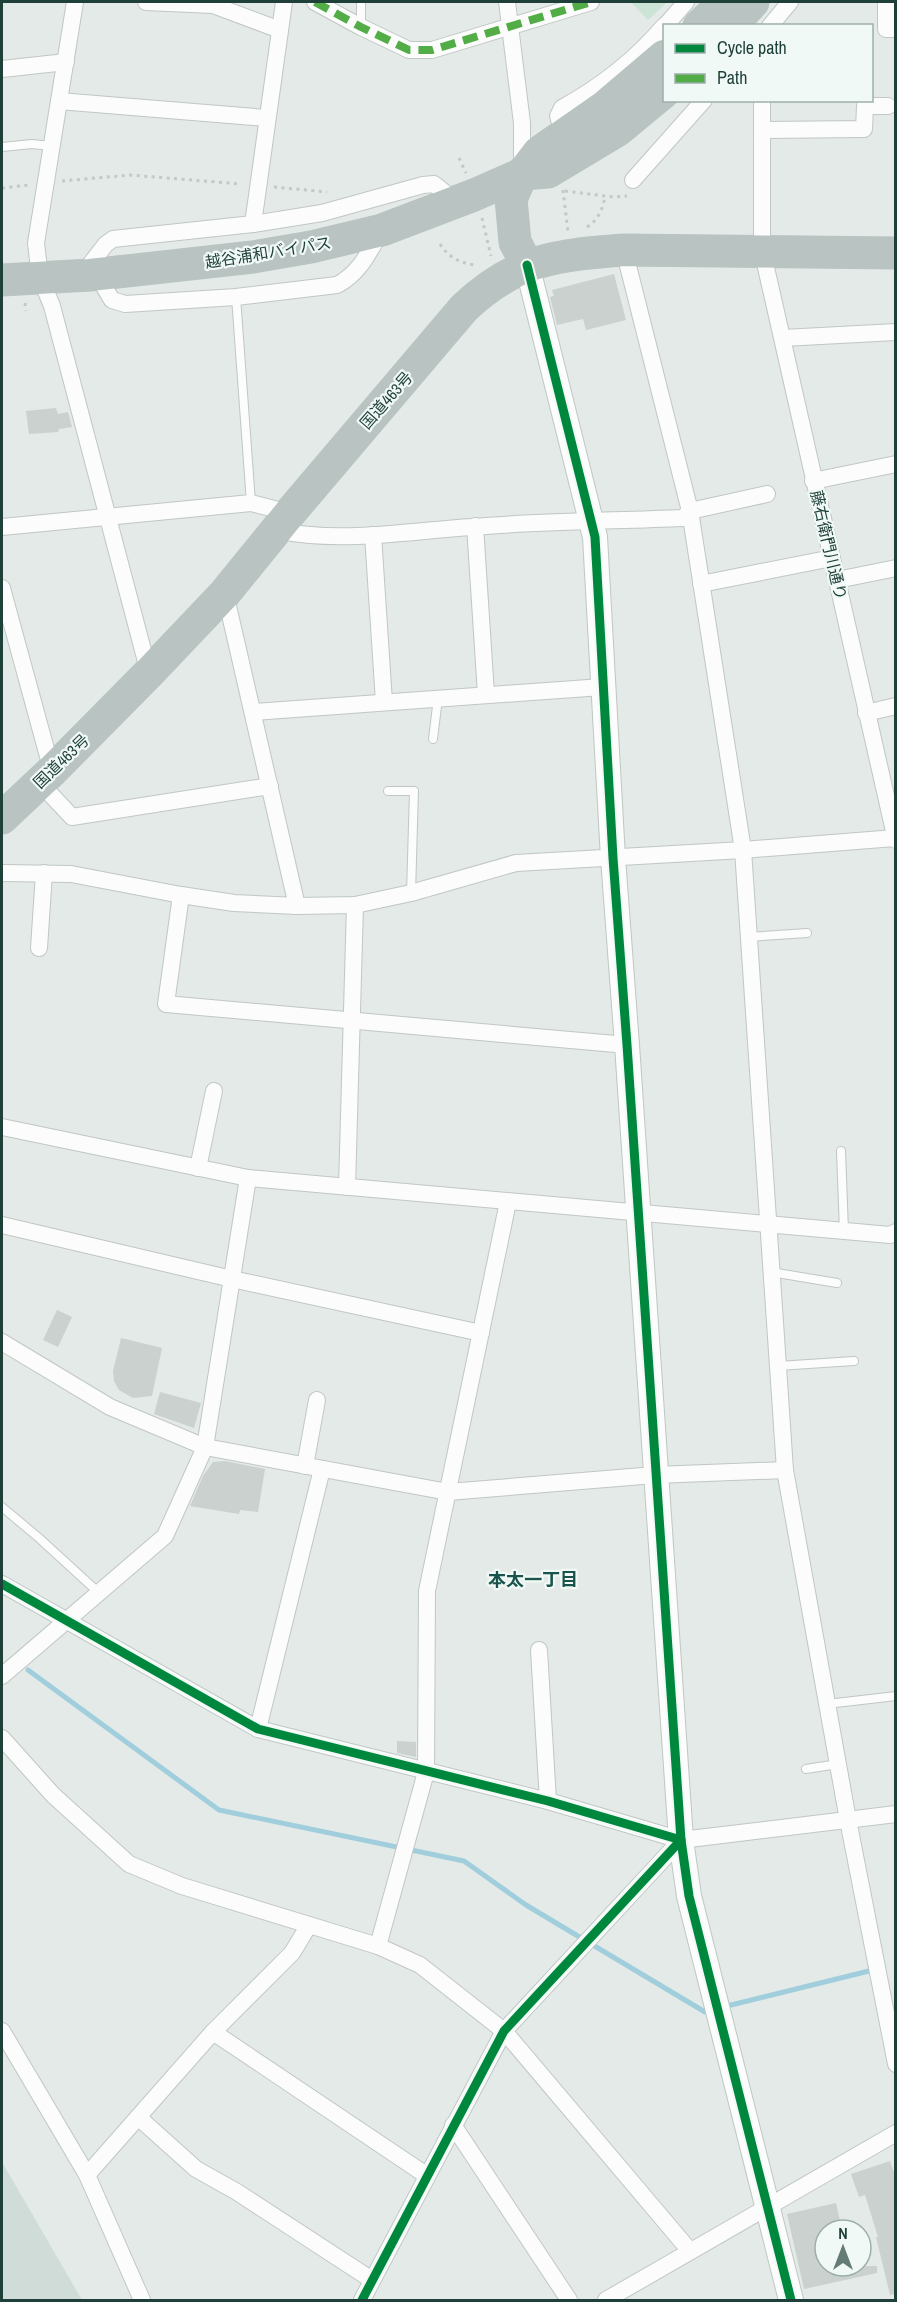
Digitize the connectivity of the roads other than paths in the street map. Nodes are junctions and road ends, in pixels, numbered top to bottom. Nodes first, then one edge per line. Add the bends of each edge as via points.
1 (75, 2) edge
2 (146, 2) edge
3 (284, 2) edge
4 (315, 2) edge
5 (361, 2) edge
6 (507, 2) edge
7 (591, 2) edge
8 (686, 2) edge
9 (790, 2) edge
10 (886, 2) edge
11 (745, 16) edge
12 (667, 24) edge
13 (708, 24) edge
14 (360, 27) junction
15 (511, 27) junction
16 (663, 28) edge
17 (896, 29) edge
18 (280, 30) junction
19 (663, 57) edge
20 (66, 62) junction
21 (2, 69) edge
22 (663, 93) edge
23 (59, 101) junction
24 (702, 102) edge
25 (762, 102) edge
26 (888, 106) dead end
27 (267, 118) junction
28 (763, 130) junction
29 (564, 136) junction
30 (51, 146) junction
31 (2, 147) edge
32 (522, 174) junction
33 (632, 188) road end
34 (470, 200) junction
35 (253, 224) junction
36 (382, 230) junction
37 (624, 250) junction
38 (762, 250) junction
39 (896, 253) edge
40 (527, 265) junction
41 (84, 275) junction
42 (40, 277) junction
43 (2, 281) edge
44 (236, 297) junction
45 (896, 332) edge
46 (783, 338) junction
47 (896, 464) edge
48 (813, 481) junction
49 (767, 494) dead end
50 (251, 503) junction
51 (690, 511) junction
52 (108, 516) junction
53 (283, 521) junction
54 (592, 522) junction
55 (475, 526) junction
56 (2, 527) edge
57 (373, 535) junction
58 (832, 558) junction
59 (896, 567) edge
60 (837, 580) junction
61 (701, 584) junction
62 (2, 588) edge
63 (225, 593) junction
64 (149, 673) junction
65 (602, 687) junction
66 (486, 694) junction
67 (438, 698) junction
68 (384, 702) junction
69 (896, 706) edge
70 (253, 712) junction
71 (866, 713) junction
72 (433, 739) dead end
73 (46, 777) junction
74 (270, 786) junction
75 (388, 791) dead end
76 (891, 797) edge
77 (2, 818) edge
78 (895, 839) edge
79 (743, 850) junction
80 (613, 858) junction
81 (2, 873) edge
82 (44, 873) junction
83 (411, 893) junction
84 (181, 895) junction
85 (356, 905) junction
86 (297, 906) junction
87 (807, 933) dead end
88 (749, 937) junction
89 (39, 948) dead end
90 (352, 1021) junction
91 (627, 1045) junction
92 (214, 1091) dead end
93 (2, 1127) edge
94 (841, 1150) dead end
95 (198, 1168) junction
96 (248, 1178) junction
97 (347, 1187) junction
98 (508, 1202) junction
99 (639, 1214) junction
100 (768, 1224) junction
101 (2, 1225) edge
102 (844, 1231) junction
103 (896, 1233) edge
104 (771, 1272) junction
105 (232, 1279) junction
106 (837, 1283) dead end
107 (481, 1333) junction
108 (2, 1342) edge
109 (854, 1360) dead end
110 (778, 1366) junction
111 (317, 1400) dead end
112 (205, 1447) junction
113 (305, 1466) junction
114 (322, 1469) junction
115 (785, 1470) junction
116 (655, 1475) junction
117 (448, 1492) junction
118 (2, 1508) edge
119 (2, 1584) edge
120 (98, 1592) junction
121 (64, 1621) junction
122 (539, 1650) dead end
123 (2, 1676) edge
124 (896, 1696) edge
125 (827, 1704) junction
126 (258, 1729) junction
127 (2, 1738) edge
128 (838, 1764) junction
129 (806, 1769) dead end
130 (426, 1772) junction
131 (548, 1801) junction
132 (896, 1814) edge
133 (848, 1820) junction
134 (681, 1840) junction
135 (309, 1925) junction
136 (378, 1946) junction
137 (2, 2031) edge
138 (504, 2031) junction
139 (213, 2032) junction
140 (896, 2064) edge
141 (138, 2117) junction
142 (453, 2125) junction
143 (896, 2133) edge
144 (87, 2175) junction
145 (426, 2175) junction
146 (768, 2207) junction
147 (690, 2252) junction
148 (372, 2280) junction
149 (142, 2301) edge
150 (362, 2301) edge
151 (569, 2301) edge
152 (606, 2301) edge
153 (791, 2301) edge

1 - 20 street
2 - 18 street via 213,5
3 - 18 street
4 - 14 street
5 - 14 lane
6 - 15 street
7 - 15 street
8 - 12 street
9 - 11 street
10 - 17 street via 886,29
11 - 13 highway
14 - 15 street via 409,50 432,50
15 - 32 street via 522,123
16 - 29 street via 615,72 562,108 558,116
18 - 27 street
19 - 29 highway, 越谷浦和バイパス
20 - 21 street
20 - 23 street
22 - 32 highway, 越谷浦和バイパス via 618,130 563,164 548,172
23 - 27 street
23 - 30 street
24 - 33 street
25 - 28 street, 藤右衛門川通り
26 - 28 street via 865,106 864,129
27 - 35 street
28 - 38 street, 藤右衛門川通り
29 - 32 highway, 越谷浦和バイパス via 538,153
30 - 31 lane
30 - 42 street via 36,243
32 - 34 highway, 越谷浦和バイパス
32 - 40 highway via 511,200 515,242
34 - 35 street via 450,197 434,184 423,184 322,213
34 - 36 highway, 越谷浦和バイパス
35 - 41 street via 113,239
36 - 41 highway, 越谷浦和バイパス via 253,257
36 - 44 street via 359,270 348,280 337,285
37 - 38 highway, 国道463号
37 - 40 highway, 国道463号 via 584,253
37 - 51 street
38 - 39 highway, 国道463号
38 - 46 street, 藤右衛門川通り
40 - 53 highway, 国道463号 via 483,290 465,308
40 - 54 street
41 - 42 highway, 越谷浦和バイパス
41 - 44 street via 103,285 118,303
42 - 43 highway, 越谷浦和バイパス
42 - 52 street via 52,306
44 - 50 lane
45 - 46 street
46 - 48 street, 藤右衛門川通り
47 - 48 street
48 - 58 street, 藤右衛門川通り
49 - 51 street
50 - 52 street
50 - 53 street
51 - 54 street via 683,518
51 - 61 street
52 - 56 street
52 - 64 street
53 - 57 street via 296,535
53 - 63 highway, 国道463号
54 - 55 street
54 - 65 street
55 - 57 street
55 - 66 street
57 - 68 street
58 - 60 street, 藤右衛門川通り
58 - 61 street
59 - 60 street
60 - 71 street, 藤右衛門川通り
61 - 79 street
62 - 73 street
63 - 64 highway, 国道463号
63 - 70 street
64 - 73 highway, 国道463号
65 - 66 street
65 - 80 street
66 - 67 street
67 - 68 street
67 - 72 lane
68 - 70 street
69 - 71 street
70 - 74 street
71 - 76 street, 藤右衛門川通り
73 - 74 street via 72,817
73 - 77 highway, 国道463号
74 - 86 street
75 - 83 lane via 414,791
76 - 78 street, 藤右衛門川通り
78 - 79 street
79 - 80 street
79 - 88 street
80 - 83 street via 516,863
80 - 91 street
81 - 82 street
82 - 84 street via 71,874
82 - 89 street
83 - 85 street
84 - 86 street
84 - 90 street via 166,1004
85 - 86 street
85 - 90 street
87 - 88 lane
88 - 100 street
90 - 91 street
90 - 97 street
91 - 99 street
92 - 95 street
93 - 95 street
94 - 102 lane
95 - 96 street
96 - 97 street
96 - 105 street
97 - 98 street
98 - 99 street
98 - 107 street
99 - 100 street
99 - 116 street
100 - 102 street
100 - 104 street
101 - 105 street
102 - 103 street
104 - 106 lane
104 - 110 street
105 - 107 street
105 - 112 street
107 - 117 street
108 - 112 street via 110,1407
109 - 110 lane
110 - 115 street
111 - 113 street
112 - 113 street
112 - 120 street via 165,1536
113 - 114 street
114 - 117 street
114 - 126 street
115 - 116 street
115 - 125 street
116 - 117 street
116 - 134 street
117 - 130 street via 428,1591
118 - 120 lane
119 - 121 street
120 - 121 street
121 - 123 street
121 - 126 street
122 - 131 street
124 - 125 lane
125 - 128 street
126 - 130 street
127 - 135 street via 53,1795 129,1864 182,1886
128 - 129 lane
128 - 133 street
130 - 131 street
130 - 136 street
131 - 134 street
132 - 133 street
133 - 134 street
133 - 140 street
134 - 138 street
134 - 146 street via 689,1896
135 - 136 street
135 - 139 street via 292,1953
136 - 138 street via 420,1965
137 - 144 street
138 - 142 street
138 - 147 street
139 - 141 street
139 - 145 street
141 - 144 street
141 - 148 street via 196,2169
142 - 145 street
142 - 151 street
143 - 146 street
144 - 149 street
145 - 148 street
146 - 147 street
146 - 153 street
147 - 152 street
148 - 150 street

